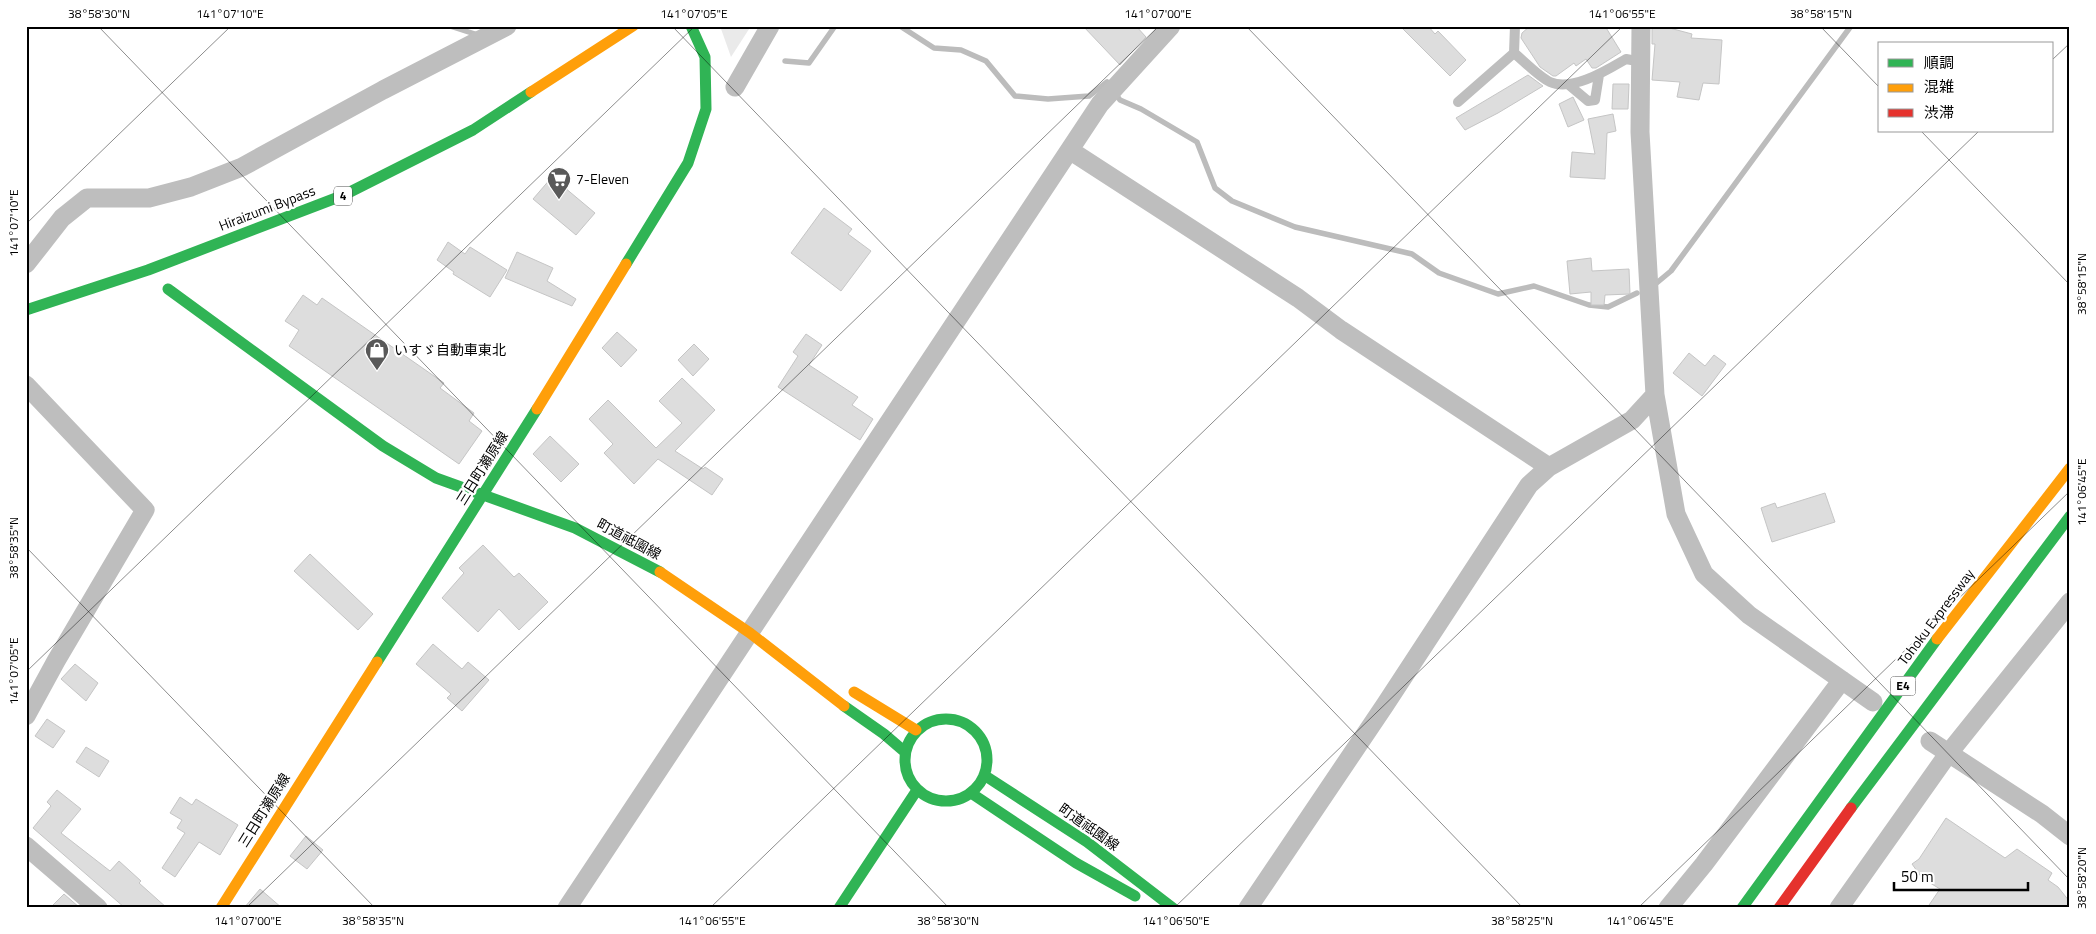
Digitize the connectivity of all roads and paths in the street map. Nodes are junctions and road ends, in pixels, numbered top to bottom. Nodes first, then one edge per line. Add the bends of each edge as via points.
1 (507, 26) edge
2 (633, 26) edge
3 (691, 26) edge
4 (770, 26) edge
5 (1171, 26) edge
6 (1515, 26) edge
7 (1641, 26) edge
8 (1514, 52) junction
9 (1642, 62) junction
10 (1599, 74) junction
11 (1569, 85) junction
12 (735, 87) dead end
13 (1458, 102) dead end
14 (1070, 151) junction
15 (26, 264) edge
16 (168, 289) dead end
17 (27, 310) edge
18 (26, 385) edge
19 (1655, 395) junction
20 (1549, 467) junction
21 (2070, 468) edge
22 (483, 494) junction
23 (2070, 516) edge
24 (2070, 602) edge
25 (750, 633) junction
26 (818, 671) dead end
27 (1842, 680) junction
28 (843, 685) dead end
29 (1873, 702) dead end
30 (26, 716) edge
31 (916, 730) junction
32 (1930, 741) dead end
33 (905, 752) junction
34 (1948, 754) junction
35 (984, 775) junction
36 (917, 790) junction
37 (971, 793) junction
38 (2070, 836) edge
39 (26, 846) edge
40 (98, 908) edge
41 (220, 908) edge
42 (567, 908) edge
43 (839, 908) edge
44 (1156, 908) edge
45 (1173, 908) edge
46 (1248, 908) edge
47 (1668, 908) edge
48 (1742, 908) edge
49 (1779, 908) edge
50 (1839, 908) edge

1 - 15 street via 242,167 191,187 149,198 87,198 62,218
2 - 17 main road, Hiraizumi Bypass / 4 via 473,130 344,195 148,270
3 - 22 main road, 三日町瀬原線 via 705,57 706,109 688,163
4 - 12 street
5 - 14 street via 1100,104
6 - 8 lane
7 - 9 street
8 - 11 lane via 1550,82
8 - 13 lane
9 - 10 lane via 1626,59
9 - 19 street via 1640,132
10 - 11 lane
10 - 11 lane via 1595,100 1588,101
14 - 20 street via 1298,298 1341,330
14 - 25 street
16 - 22 main road, 町道祗園線 via 383,446 436,478
18 - 30 street via 146,510
19 - 20 street via 1632,420
19 - 27 street via 1676,514 1704,574 1750,615
20 - 46 street via 1529,485
21 - 48 main road, Tohoku Expressway / E4 via 1951,620
22 - 25 main road, 町道祗園線 via 575,528 667,576
22 - 41 main road, 三日町瀬原線
23 - 49 main road, E4 via 1869,782
24 - 34 street
25 - 26 main road, 町道祗園線
25 - 33 main road, 町道祗園線
25 - 42 street
27 - 29 street
27 - 47 street
28 - 31 main road
31 - 33 main road
31 - 35 main road via 940,719 966,723 984,743 987,756
32 - 34 street
33 - 36 main road via 906,772
34 - 38 street via 2042,814
34 - 50 street
35 - 37 main road
35 - 45 main road, 町道祗園線 via 1087,842
36 - 37 main road via 929,803 952,801
36 - 43 main road
37 - 44 main road via 1076,863
39 - 40 street

